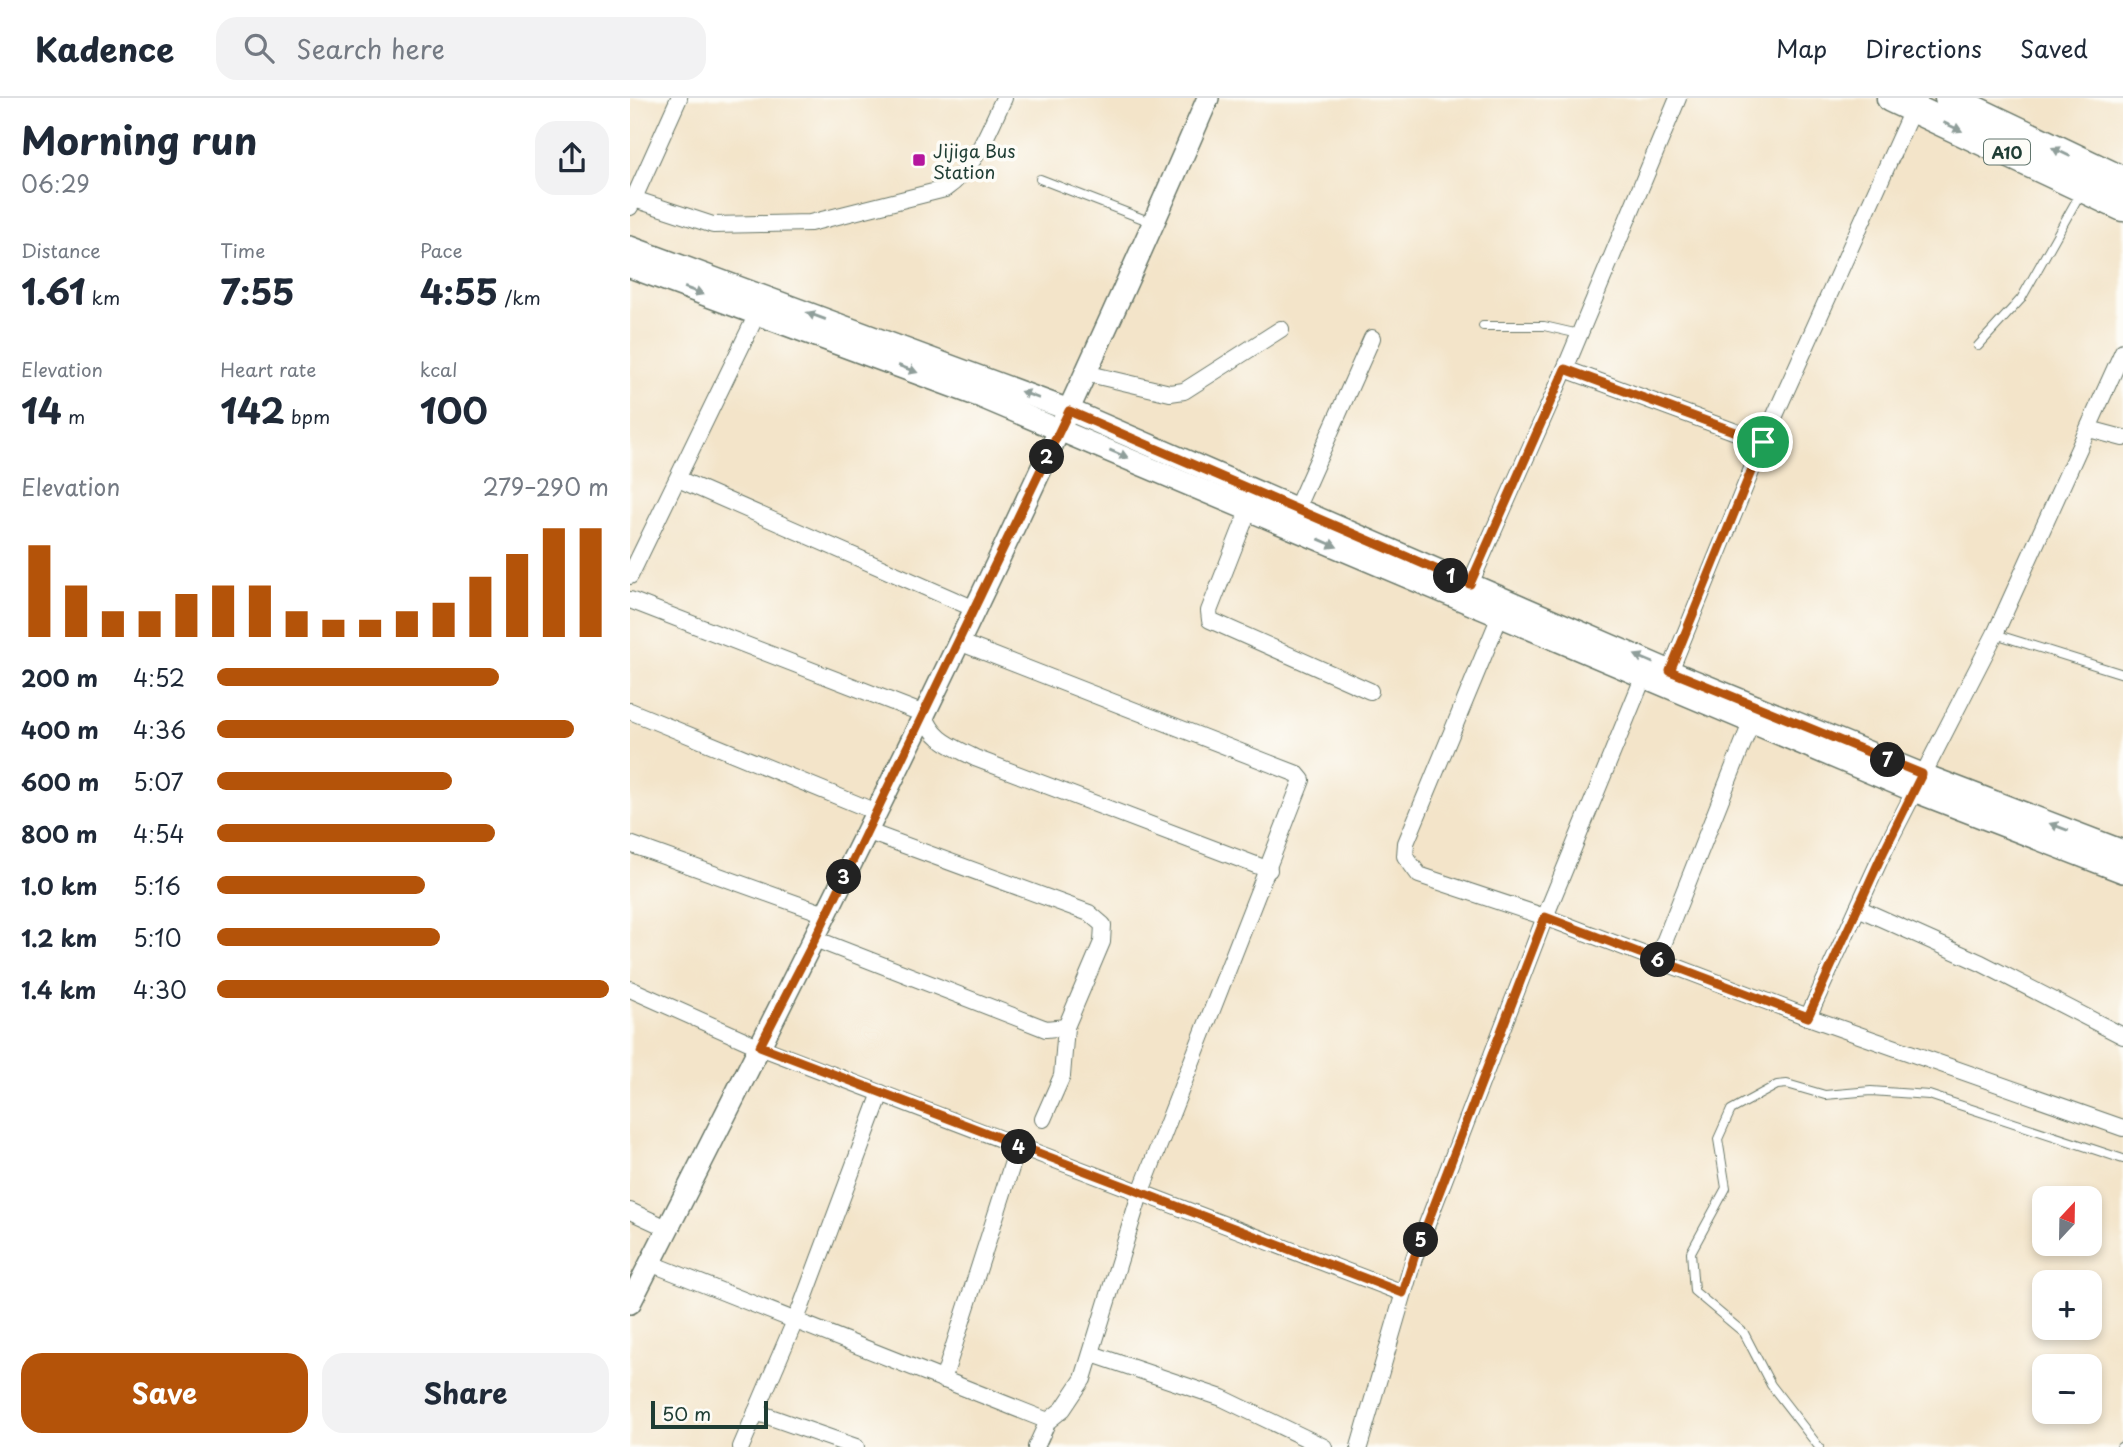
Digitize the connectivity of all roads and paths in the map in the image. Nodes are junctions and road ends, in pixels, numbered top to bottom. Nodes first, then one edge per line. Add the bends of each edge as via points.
1 (680, 98) edge
2 (1003, 98) edge
3 (1208, 98) edge
4 (1678, 98) edge
5 (1949, 98) edge
6 (1902, 103) edge
7 (1040, 179) dead end
8 (2123, 181) edge
9 (2083, 188) junction
10 (632, 203) edge
11 (2123, 207) edge
12 (1153, 223) junction
13 (630, 247) edge
14 (630, 267) edge
15 (757, 314) junction
16 (1483, 326) dead end
17 (1281, 329) dead end
18 (1579, 334) junction
19 (1372, 338) dead end
20 (1979, 346) dead end
21 (2123, 351) edge
22 (1565, 369) junction
23 (1086, 373) junction
24 (1065, 420) junction
25 (2089, 429) junction
26 (2123, 438) edge
27 (1763, 442) junction
28 (678, 479) junction
29 (1249, 509) junction
30 (1297, 509) junction
31 (630, 576) edge
32 (1470, 584) junction
33 (630, 600) edge
34 (975, 609) junction
35 (1500, 616) junction
36 (1995, 634) junction
37 (960, 642) junction
38 (1670, 671) junction
39 (2123, 674) edge
40 (1643, 678) junction
41 (1370, 691) dead end
42 (630, 711) edge
43 (924, 714) junction
44 (1751, 723) junction
45 (1918, 783) junction
46 (876, 812) junction
47 (866, 831) junction
48 (630, 844) edge
49 (2123, 851) edge
50 (1269, 870) junction
51 (2123, 872) edge
52 (1858, 908) junction
53 (825, 914) junction
54 (1545, 917) junction
55 (815, 939) junction
56 (1657, 960) junction
57 (630, 989) edge
58 (1808, 1017) junction
59 (1066, 1027) junction
60 (2123, 1036) edge
61 (760, 1046) junction
62 (881, 1093) junction
63 (1043, 1119) dead end
64 (2123, 1128) edge
65 (1017, 1146) junction
66 (2123, 1159) edge
67 (1140, 1194) junction
68 (630, 1211) edge
69 (669, 1229) junction
70 (650, 1263) junction
71 (1403, 1293) junction
72 (630, 1303) edge
73 (795, 1322) junction
74 (1092, 1354) junction
75 (943, 1380) junction
76 (756, 1412) junction
77 (1048, 1420) junction
78 (741, 1447) edge
79 (856, 1447) edge
80 (1036, 1447) edge
81 (1324, 1447) edge
82 (1359, 1447) edge
83 (1819, 1447) edge

1 - 10 street
2 - 10 street via 971,165 945,189 810,223 713,225
3 - 12 main road
4 - 18 street
8 -> 5 highway, A10
6 -> 9 highway, A10
6 - 27 street
7 - 12 lane
9 - 11 highway, A10
9 - 20 lane via 2021,299
12 - 23 main road
24 -> 13 main road
14 -> 15 main road
15 -> 24 main road
15 - 28 street
16 - 18 lane via 1544,326
17 - 23 street via 1184,391 1170,393
18 - 22 street
19 - 30 street
21 - 25 street
22 - 27 street
22 - 32 street
23 - 24 main road
24 -> 29 main road
24 - 30 main road
24 - 34 main road
25 - 26 street
25 - 36 street
27 - 38 street
28 - 31 street
28 - 34 street
29 -> 35 main road
29 - 41 street via 1209,611 1210,620
30 - 32 main road
38 -> 32 main road
33 - 43 street
34 - 37 main road
35 - 40 main road
35 - 54 street via 1410,832 1405,856 1419,874
36 - 39 lane
36 - 45 street
37 - 43 main road
37 - 50 street via 1297,774 1302,780 1300,792
38 - 45 main road
40 - 44 main road
40 - 54 street
42 - 46 street
43 - 46 main road
43 - 50 street via 930,731 975,758
44 - 45 main road
44 - 56 street
49 -> 45 main road
45 - 51 main road
45 - 52 street
46 - 47 main road
47 - 53 main road
47 - 59 street via 1088,913 1103,925 1102,942
48 - 53 street
50 - 67 street
52 - 58 street
52 - 60 street via 1934,940
53 - 55 main road
54 - 56 street
54 - 71 street
55 - 59 street via 1046,1029
55 - 61 main road
56 - 58 street
57 - 61 street
58 - 64 street
59 - 63 street via 1062,1076
61 - 62 street
61 - 69 main road
62 - 65 street
62 - 73 street
65 - 67 street
65 - 75 street
66 - 83 lane via 1929,1096 1871,1091 1825,1095 1787,1084 1731,1110 1718,1139 1727,1188 1691,1252 1695,1291 1745,1333 1771,1385
67 - 71 street
67 - 74 street
68 - 69 street
69 - 70 main road
70 - 72 main road
70 - 73 street
71 - 82 street
73 - 75 street
73 - 76 street
74 - 77 street via 1063,1409
74 - 81 street via 1222,1398
75 - 77 street
76 - 78 street
76 - 79 street
77 - 80 street

